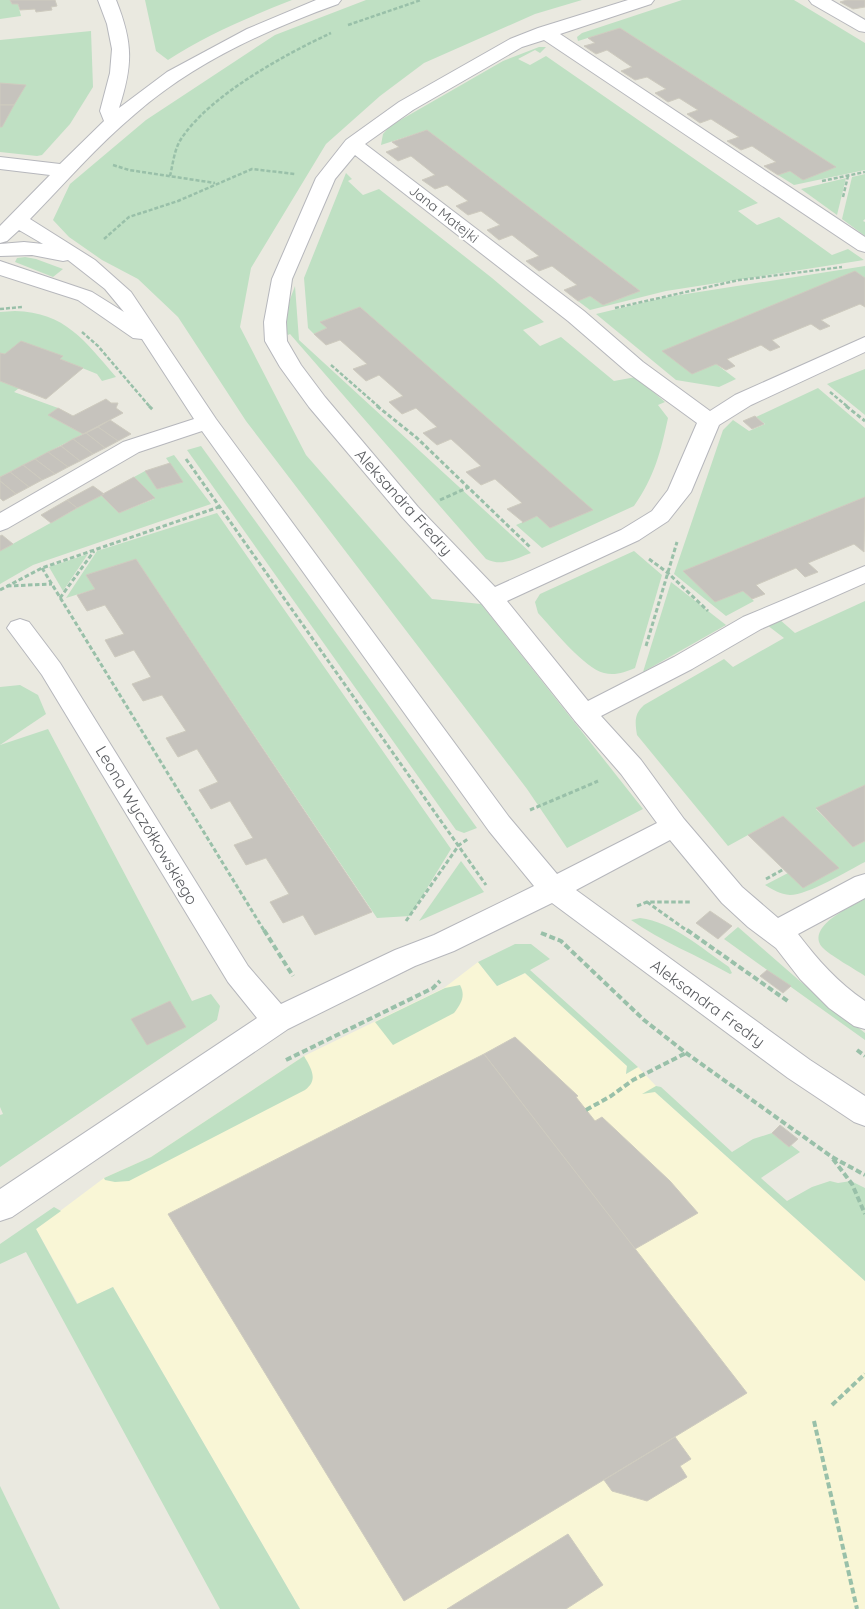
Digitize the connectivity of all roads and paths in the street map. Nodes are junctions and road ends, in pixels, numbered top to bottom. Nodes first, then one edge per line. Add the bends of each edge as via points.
1 (107, 0) edge
2 (332, 0) edge
3 (421, 0) edge
4 (645, 0) edge
5 (818, 0) edge
6 (344, 27) dead end
7 (865, 28) edge
8 (337, 30) dead end
9 (544, 32) junction
10 (114, 122) junction
11 (353, 144) junction
12 (0, 163) edge
13 (129, 170) dead end
14 (66, 171) junction
15 (300, 175) dead end
16 (170, 176) junction
17 (216, 184) junction
18 (18, 220) junction
19 (0, 237) edge
20 (101, 242) dead end
21 (865, 246) edge
22 (0, 250) edge
23 (86, 263) junction
24 (0, 267) edge
25 (846, 267) dead end
26 (55, 287) junction
27 (0, 288) edge
28 (25, 307) dead end
29 (0, 309) edge
30 (576, 316) junction
31 (79, 330) dead end
32 (151, 339) junction
33 (865, 344) edge
34 (331, 364) dead end
35 (817, 365) junction
36 (709, 421) junction
37 (865, 421) edge
38 (207, 422) junction
39 (169, 433) junction
40 (219, 508) junction
41 (660, 516) junction
42 (0, 523) edge
43 (529, 546) dead end
44 (95, 550) junction
45 (647, 557) dead end
46 (42, 568) junction
47 (668, 573) junction
48 (865, 574) edge
49 (52, 584) junction
50 (5, 586) junction
51 (0, 590) edge
52 (60, 598) junction
53 (491, 598) junction
54 (20, 628) dead end
55 (650, 631) dead end
56 (733, 634) junction
57 (584, 714) junction
58 (631, 767) junction
59 (499, 824) junction
60 (674, 826) junction
61 (459, 845) junction
62 (784, 869) dead end
63 (865, 885) edge
64 (554, 889) junction
65 (732, 895) junction
66 (647, 902) junction
67 (505, 914) junction
68 (599, 924) junction
69 (776, 932) junction
70 (561, 941) junction
71 (405, 958) junction
72 (446, 976) dead end
73 (299, 977) dead end
74 (792, 1004) dead end
75 (865, 1017) edge
76 (277, 1020) junction
77 (849, 1044) dead end
78 (686, 1053) junction
79 (865, 1056) edge
80 (283, 1062) dead end
81 (586, 1110) dead end
82 (865, 1113) edge
83 (832, 1157) junction
84 (865, 1175) edge
85 (0, 1207) edge
86 (865, 1214) edge
87 (865, 1374) edge
88 (832, 1405) dead end
89 (814, 1421) dead end
90 (857, 1609) edge

1 - 10 street via 121,50 109,111
2 - 10 street via 207,56
3 - 6 path
4 - 9 street
5 - 7 street
8 - 16 path via 272,64 197,120 180,141
9 - 11 street via 460,73
9 - 21 street
10 - 14 street
11 - 30 street, Jana Matejki
11 - 53 street, Aleksandra Fredry via 326,178 282,279 275,322 276,341 317,402 410,512
12 - 14 street
13 - 16 path
14 - 18 street
15 - 17 path via 252,170
16 - 17 path
17 - 20 path via 129,218
18 - 19 street
18 - 23 street, Aleksandra Fredry
22 - 23 street, Aleksandra Fredry via 23,248 54,252
23 - 32 street, Aleksandra Fredry via 118,289
24 - 26 street, Aleksandra Fredry
25 - 30 path via 739,280
26 - 27 street, Aleksandra Fredry
26 - 32 street, Aleksandra Fredry via 85,296
28 - 29 path
30 - 36 street, Jana Matejki via 635,368
31 - 39 path via 98,346
32 - 38 street, Aleksandra Fredry
33 - 35 street
34 - 43 path via 417,438
35 - 36 street via 744,400
35 - 37 path via 814,379
36 - 41 street via 679,492
38 - 39 street
38 - 59 street, Aleksandra Fredry
39 - 40 path
39 - 42 street via 131,447
40 - 44 path
40 - 61 path
41 - 47 path via 676,527 678,540
41 - 53 street via 630,535
44 - 46 path
44 - 52 path
45 - 47 path
46 - 49 path
46 - 50 path
47 - 55 path
47 - 56 path
48 - 56 street
49 - 50 path
49 - 52 path
50 - 51 path
52 - 73 path via 287,968 294,977
53 - 57 street, Aleksandra Fredry
54 - 76 street, Leona Wyczółkowskiego via 51,669 238,974
56 - 57 street
57 - 58 street, Aleksandra Fredry
58 - 59 path
58 - 60 street, Aleksandra Fredry
59 - 61 path
59 - 64 street, Aleksandra Fredry
60 - 64 street
60 - 65 street, Aleksandra Fredry
61 - 67 path
61 - 71 path via 393,940
62 - 65 path
63 - 69 street
64 - 67 street
64 - 68 street, Aleksandra Fredry
65 - 66 path via 712,903
65 - 69 street, Aleksandra Fredry
66 - 68 path
66 - 74 path
67 - 70 path via 521,934 538,932
67 - 71 street
68 - 70 path
68 - 82 street, Aleksandra Fredry
69 - 75 street, Aleksandra Fredry via 840,1000
70 - 78 path via 644,1020
71 - 76 street
72 - 80 path via 433,988
76 - 85 street
77 - 79 path
78 - 81 path via 633,1080
78 - 83 path
83 - 84 path
83 - 86 path via 852,1184
87 - 88 path
89 - 90 path

